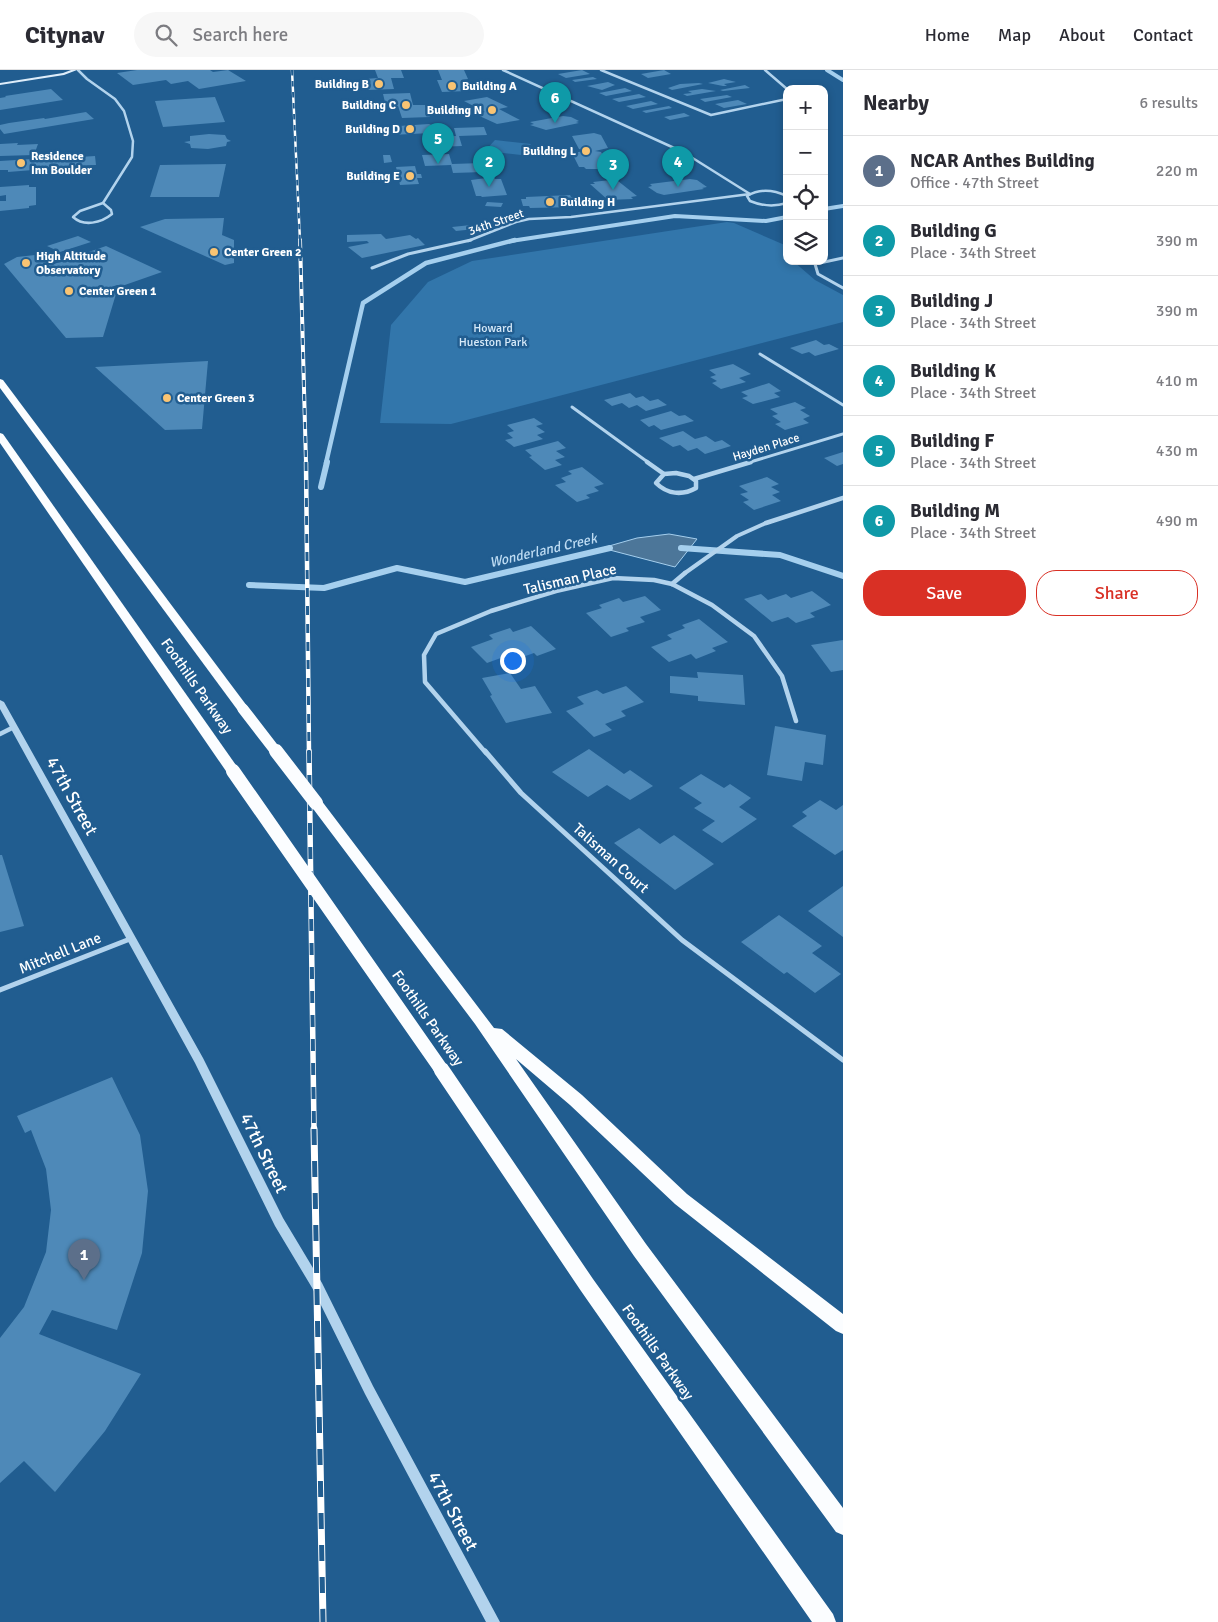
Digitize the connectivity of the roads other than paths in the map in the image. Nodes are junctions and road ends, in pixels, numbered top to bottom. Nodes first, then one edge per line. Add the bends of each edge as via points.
1 (54, 70) edge
2 (76, 70) edge
3 (503, 70) edge
4 (601, 70) edge
5 (765, 70) edge
6 (0, 78) edge
7 (0, 84) edge
8 (783, 86) edge
9 (783, 100) edge
10 (750, 194) junction
11 (783, 195) edge
12 (102, 203) junction
13 (783, 204) edge
14 (843, 258) edge
15 (372, 268) dead end
16 (843, 288) edge
17 (760, 354) dead end
18 (0, 382) edge
19 (843, 405) edge
20 (572, 408) dead end
21 (843, 434) edge
22 (0, 436) edge
23 (664, 474) junction
24 (694, 479) junction
25 (843, 498) edge
26 (766, 523) joint
27 (685, 573) joint
28 (672, 584) junction
29 (436, 634) joint
30 (0, 702) edge
31 (796, 721) dead end
32 (14, 727) junction
33 (0, 734) edge
34 (130, 938) junction
35 (0, 990) edge
36 (480, 1020) junction
37 (843, 1060) edge
38 (843, 1325) edge
39 (843, 1525) edge
40 (494, 1622) edge
41 (825, 1622) edge

1 - 6 main road
2 - 7 main road
2 - 12 street via 116,100 124,111 133,141 132,157
3 - 10 street via 683,152
4 - 9 street via 711,114
5 - 8 street
10 - 11 street, 34th Street via 764,191
10 - 13 street via 750,201 761,205
10 - 15 street, 34th Street via 571,217 529,219 463,242 408,254
12 - 12 street via 80,210 73,217 82,222 110,217 111,210
14 - 16 street via 816,264 815,268 818,274
17 - 19 street
18 - 36 highway, Foothills Parkway, bridge
20 - 23 street, Hayden Place
21 - 24 street, Hayden Place
22 - 41 highway, Foothills Parkway, bridge via 441,1069 587,1285
23 - 24 street, Hayden Place via 683,474
23 - 24 street, Hayden Place via 656,483 674,493 692,490 697,484
25 - 26 street
26 - 27 street via 737,536
27 - 28 street
28 - 29 street, Talisman Place via 613,578 491,611
28 - 31 street, Talisman Place via 712,605 754,636 782,676
29 - 37 street, Talisman Court via 424,655 425,682 521,793 682,940
30 - 32 street, 47th Street
32 - 33 street
32 - 34 street, 47th Street
34 - 35 street, Mitchell Lane
34 - 40 street, 47th Street via 199,1061 279,1222 318,1287 373,1399
36 - 38 highway via 576,1100 681,1199
36 - 39 highway, Foothills Parkway via 640,1250

